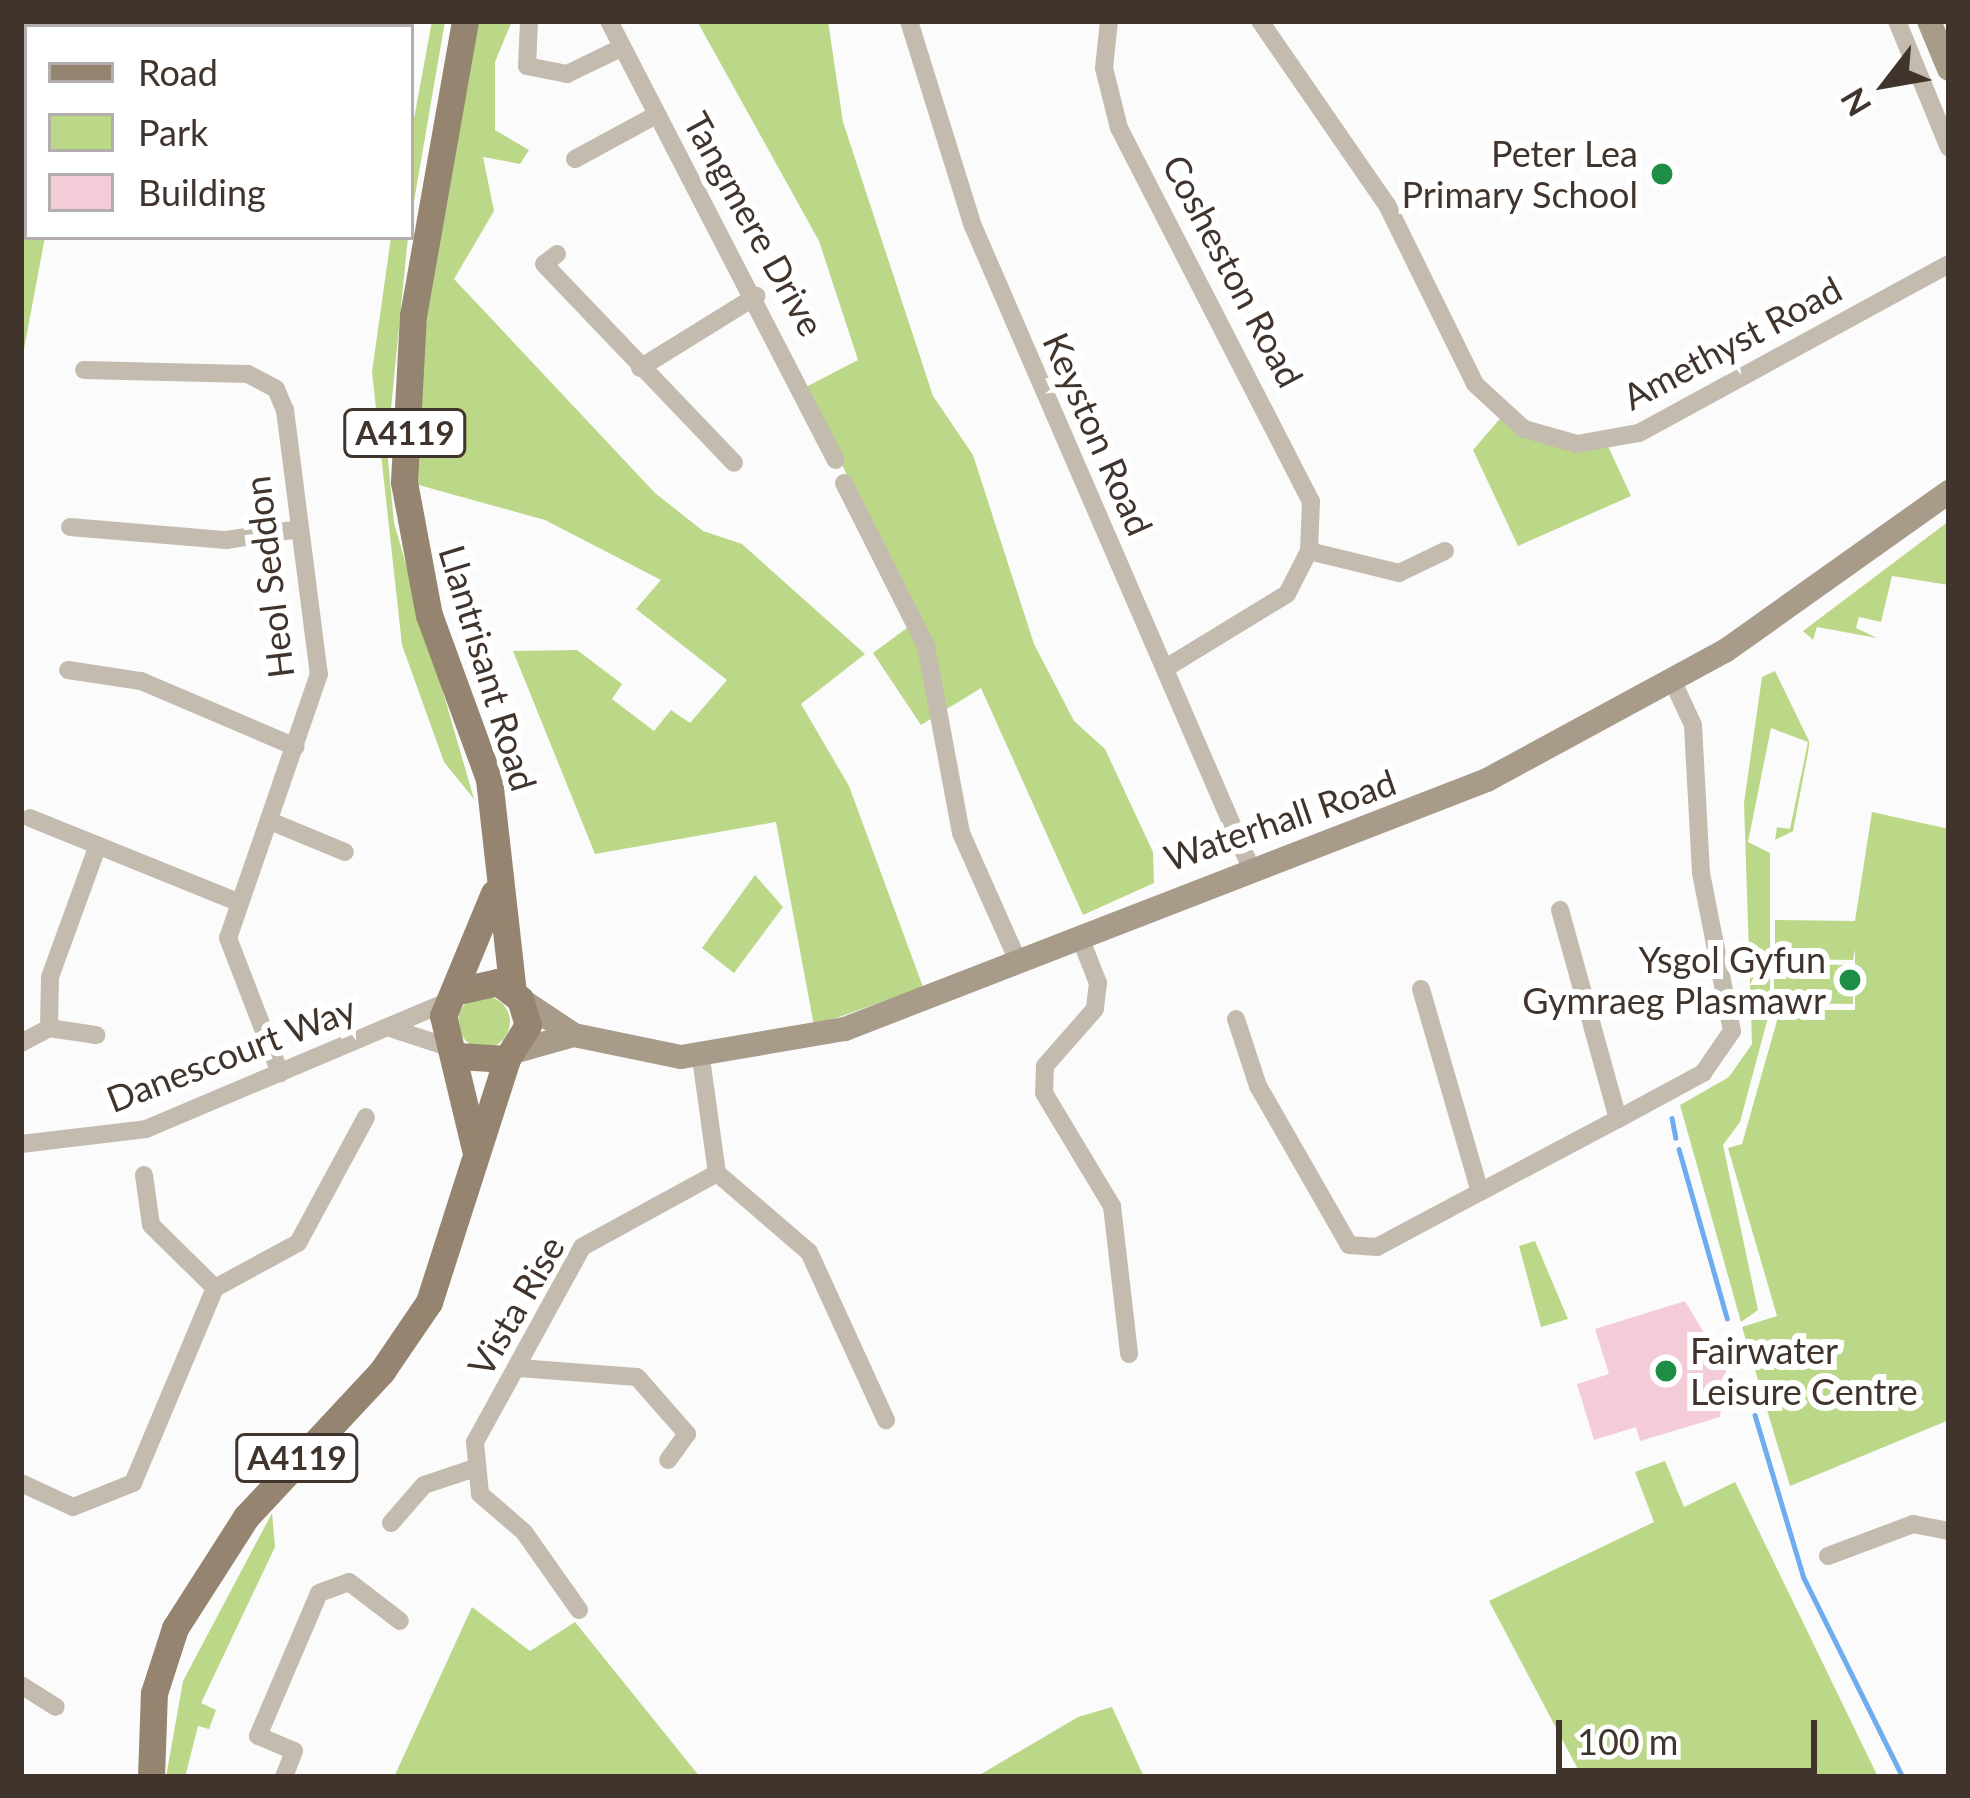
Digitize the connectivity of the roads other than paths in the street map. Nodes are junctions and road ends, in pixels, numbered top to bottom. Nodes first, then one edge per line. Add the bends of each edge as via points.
1 (465, 21) edge
2 (529, 21) edge
3 (609, 21) edge
4 (909, 21) edge
5 (1109, 21) edge
6 (1260, 21) edge
7 (1897, 21) edge
8 (1929, 21) edge
9 (621, 48) junction
10 (1949, 69) edge
11 (656, 115) junction
12 (586, 128) dead end
13 (596, 148) junction
14 (1949, 148) edge
15 (575, 159) dead end
16 (556, 254) dead end
17 (1949, 264) edge
18 (757, 296) junction
19 (640, 368) junction
20 (84, 370) dead end
21 (836, 460) dead end
22 (734, 463) dead end
23 (844, 483) dead end
24 (1949, 492) edge
25 (70, 527) dead end
26 (293, 530) junction
27 (1310, 551) junction
28 (1444, 551) dead end
29 (92, 652) dead end
30 (1166, 668) junction
31 (68, 670) dead end
32 (91, 673) junction
33 (1673, 682) junction
34 (296, 747) junction
35 (30, 818) dead end
36 (270, 820) junction
37 (499, 837) junction
38 (98, 845) junction
39 (345, 851) dead end
40 (1250, 866) junction
41 (236, 902) junction
42 (1560, 910) dead end
43 (1079, 935) junction
44 (1018, 961) junction
45 (1421, 989) dead end
46 (516, 995) junction
47 (453, 996) junction
48 (1236, 1019) dead end
49 (49, 1028) junction
50 (393, 1029) junction
51 (96, 1035) dead end
52 (574, 1035) junction
53 (21, 1043) edge
54 (455, 1052) junction
55 (512, 1055) junction
56 (701, 1058) junction
57 (280, 1073) junction
58 (366, 1117) dead end
59 (1618, 1119) junction
60 (21, 1144) edge
61 (476, 1153) junction
62 (717, 1173) junction
63 (144, 1175) dead end
64 (1480, 1192) junction
65 (215, 1288) junction
66 (1129, 1354) dead end
67 (519, 1368) junction
68 (886, 1420) dead end
69 (668, 1460) dead end
70 (472, 1469) junction
71 (21, 1483) edge
72 (391, 1523) dead end
73 (1949, 1531) edge
74 (1828, 1556) dead end
75 (579, 1610) dead end
76 (400, 1621) dead end
77 (21, 1685) edge
78 (56, 1707) dead end
79 (151, 1777) edge
80 (284, 1777) edge

1 - 37 main road, Llantrisant Road / A4119 via 413,315 404,482 429,615 490,779
2 - 9 street via 527,66 567,74
3 - 9 street, Tangmere Drive
4 - 30 street, Keyston Road via 973,226
5 - 27 street, Cosheston Road via 1114,116 1300,466
6 - 17 street, Amethyst Road via 1388,205 1475,384 1524,429 1577,443 1639,433
7 - 14 street
8 - 10 street
9 - 11 street, Tangmere Drive
11 - 13 street
11 - 18 street, Tangmere Drive
12 - 13 street
13 - 15 street
16 - 19 street via 544,264
18 - 19 street
18 - 21 street, Tangmere Drive
19 - 22 street via 724,440
20 - 26 street, Heol Seddon via 206,368 275,389
23 - 44 street via 926,646 962,833
24 - 33 street, Waterhall Road
25 - 26 street via 226,540
26 - 34 street, Heol Seddon via 319,674
27 - 28 street via 1399,573
27 - 30 street via 1269,615
29 - 32 street
30 - 40 street, Keyston Road
31 - 32 street
32 - 34 street via 141,681
33 - 40 street, Waterhall Road via 1418,812
33 - 59 street via 1693,725 1700,873 1732,1031 1703,1073
34 - 36 street, Heol Seddon
35 - 38 street
36 - 39 street via 321,852
36 - 41 street, Heol Seddon
37 - 46 main road, Llantrisant Road / A4119
37 - 47 main road, Llantrisant Road / A4119 via 489,926
38 - 41 street
38 - 49 street via 50,977
40 - 43 street, Waterhall Road
41 - 57 street, Heol Seddon via 234,974
42 - 59 street
43 - 44 street, Waterhall Road
43 - 66 street via 1098,983 1094,1010 1059,1043 1044,1093 1112,1206
44 - 56 street, Waterhall Road via 845,1029
45 - 64 street
46 - 47 main road via 484,981
46 - 52 street, Waterhall Road
46 - 55 main road, Llantrisant Road / A4119 via 527,1025
47 - 50 street, Danescourt Way
47 - 54 main road, Llantrisant Road / A4119
48 - 64 street via 1258,1086 1348,1245 1377,1247
49 - 51 street
49 - 53 street
50 - 54 street, Danescourt Way
50 - 57 street, Danescourt Way
52 - 55 street, Waterhall Road
52 - 56 street, Waterhall Road
54 - 55 main road
54 - 61 main road, Llantrisant Road / A4119
55 - 61 main road, Llantrisant Road / A4119
56 - 62 street
57 - 60 street, Danescourt Way via 146,1129
58 - 65 street via 315,1224
59 - 64 street
61 - 79 main road, Llantrisant Road / A4119 via 429,1302 382,1371 245,1517 176,1628 157,1677
62 - 67 street, Vista Rise via 582,1247
62 - 68 street via 809,1252
63 - 65 street via 151,1226
65 - 71 street via 133,1484 73,1507
67 - 69 street via 616,1368 661,1394 696,1436
67 - 70 street, Vista Rise via 475,1442
70 - 72 street via 424,1485
70 - 75 street via 491,1511 526,1522
73 - 74 street via 1913,1524
76 - 80 street via 349,1582 319,1592 258,1736 295,1751
77 - 78 street

